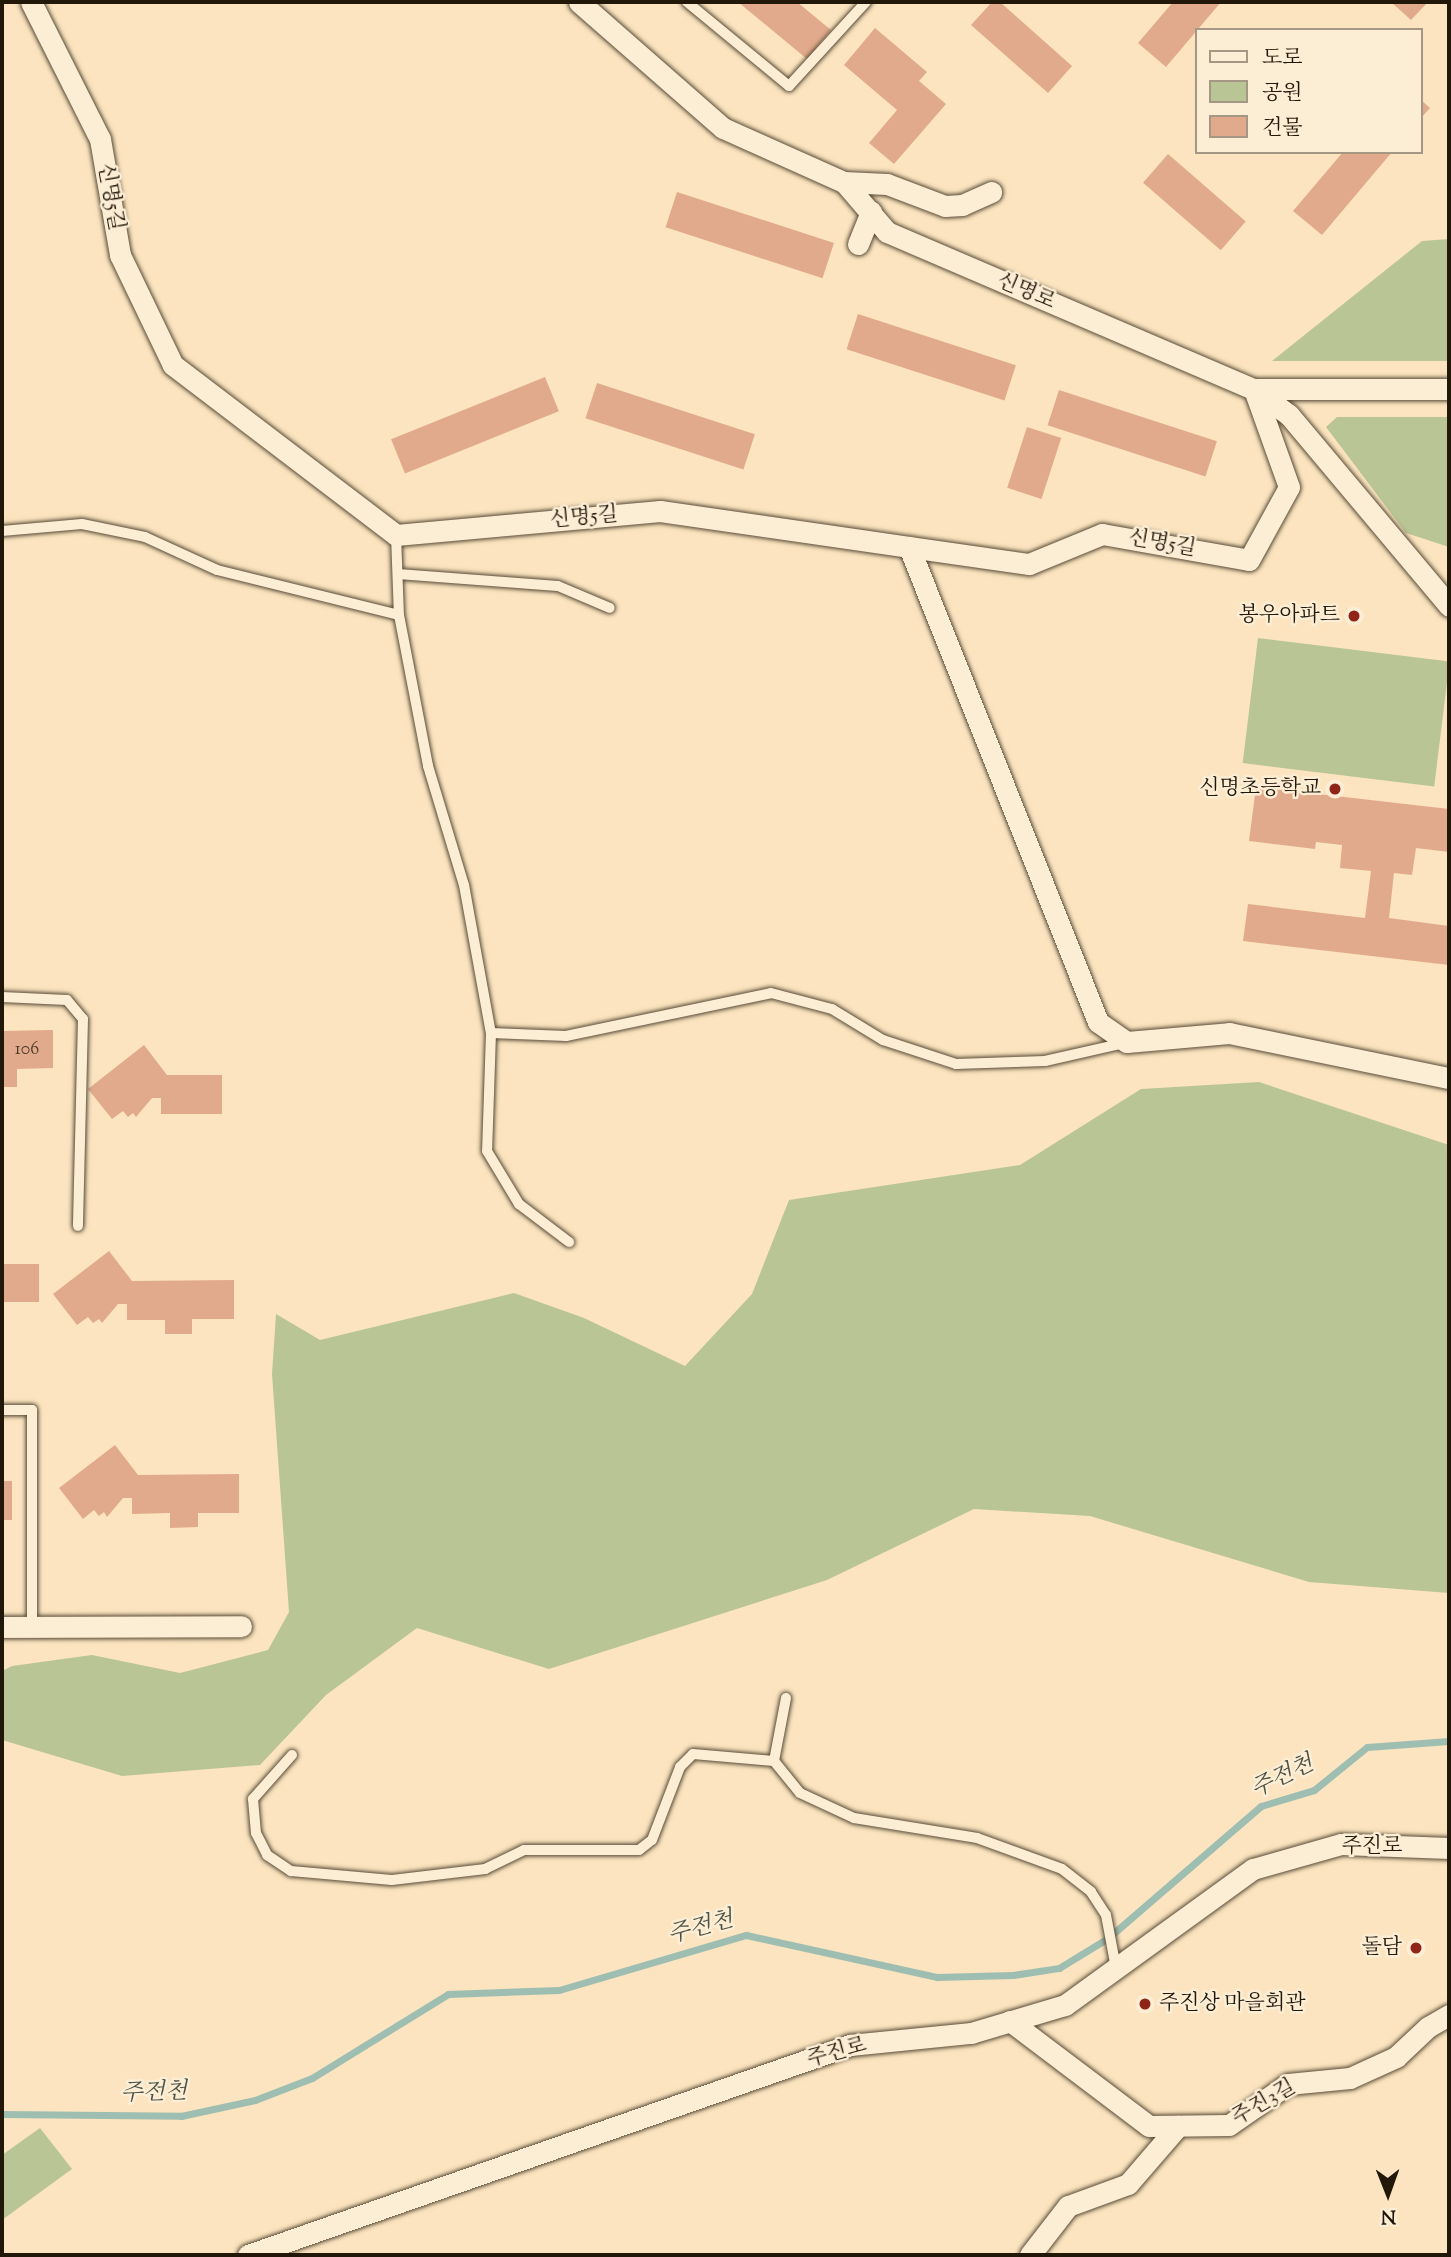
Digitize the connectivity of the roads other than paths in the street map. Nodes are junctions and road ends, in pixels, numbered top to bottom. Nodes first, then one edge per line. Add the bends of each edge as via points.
1 (31, 2) edge
2 (579, 2) edge
3 (687, 2) edge
4 (866, 2) edge
5 (844, 182) junction
6 (991, 192) dead end
7 (871, 211) junction
8 (858, 244) dead end
9 (1449, 389) edge
10 (1254, 390) junction
11 (2, 531) edge
12 (396, 535) junction
13 (909, 547) junction
14 (398, 574) junction
15 (1449, 606) edge
16 (610, 608) dead end
17 (399, 615) junction
18 (2, 997) edge
19 (491, 1033) junction
20 (1127, 1042) junction
21 (1449, 1078) edge
22 (78, 1226) dead end
23 (569, 1242) dead end
24 (2, 1410) edge
25 (241, 1626) dead end
26 (2, 1627) edge
27 (32, 1627) junction
28 (786, 1698) dead end
29 (292, 1755) dead end
30 (774, 1760) junction
31 (1449, 1848) edge
32 (1114, 1960) junction
33 (1449, 2015) edge
34 (1010, 2021) junction
35 (1178, 2126) junction
36 (248, 2255) edge
37 (1030, 2255) edge

1 - 12 street, 신명5길 via 100,139 120,255 173,365
2 - 5 street, 신명로 via 723,128
3 - 4 lane via 789,86
5 - 6 street via 887,184 945,206 961,205
5 - 7 street, 신명로
7 - 8 street
7 - 10 street, 신명로 via 887,232
9 - 10 street
10 - 13 street, 신명5길 via 1289,487 1249,560 1102,534 1028,564
10 - 15 street, 신명로 via 1289,415
11 - 17 lane via 82,524 145,537 217,570
12 - 13 street, 신명5길 via 660,511
12 - 14 lane
13 - 20 street via 1098,1021
14 - 16 lane via 558,586
14 - 17 lane
17 - 19 lane via 428,766 464,884
18 - 22 lane via 67,1000 83,1018
19 - 20 lane via 566,1036 771,993 832,1009 883,1040 956,1064 1045,1061
19 - 23 lane via 487,1151 519,1204
20 - 21 street via 1229,1033
24 - 27 lane via 32,1410
25 - 27 street
26 - 27 street
28 - 30 lane
29 - 30 lane via 253,1799 256,1833 267,1855 291,1871 392,1880 485,1869 524,1850 639,1850 652,1840 680,1767 693,1754
30 - 32 lane via 800,1793 828,1809 855,1818 977,1838 1062,1869 1091,1892 1107,1920
31 - 32 street, 주진로 via 1341,1844 1254,1869
32 - 34 street, 주진로 via 1065,2005
33 - 35 street, 주진3길 via 1428,2027 1396,2057 1350,2078 1288,2084 1229,2125
34 - 35 street, 주진3길 via 1149,2126
34 - 36 street, 주진로 via 971,2033 849,2045
35 - 37 street via 1128,2184 1068,2206

